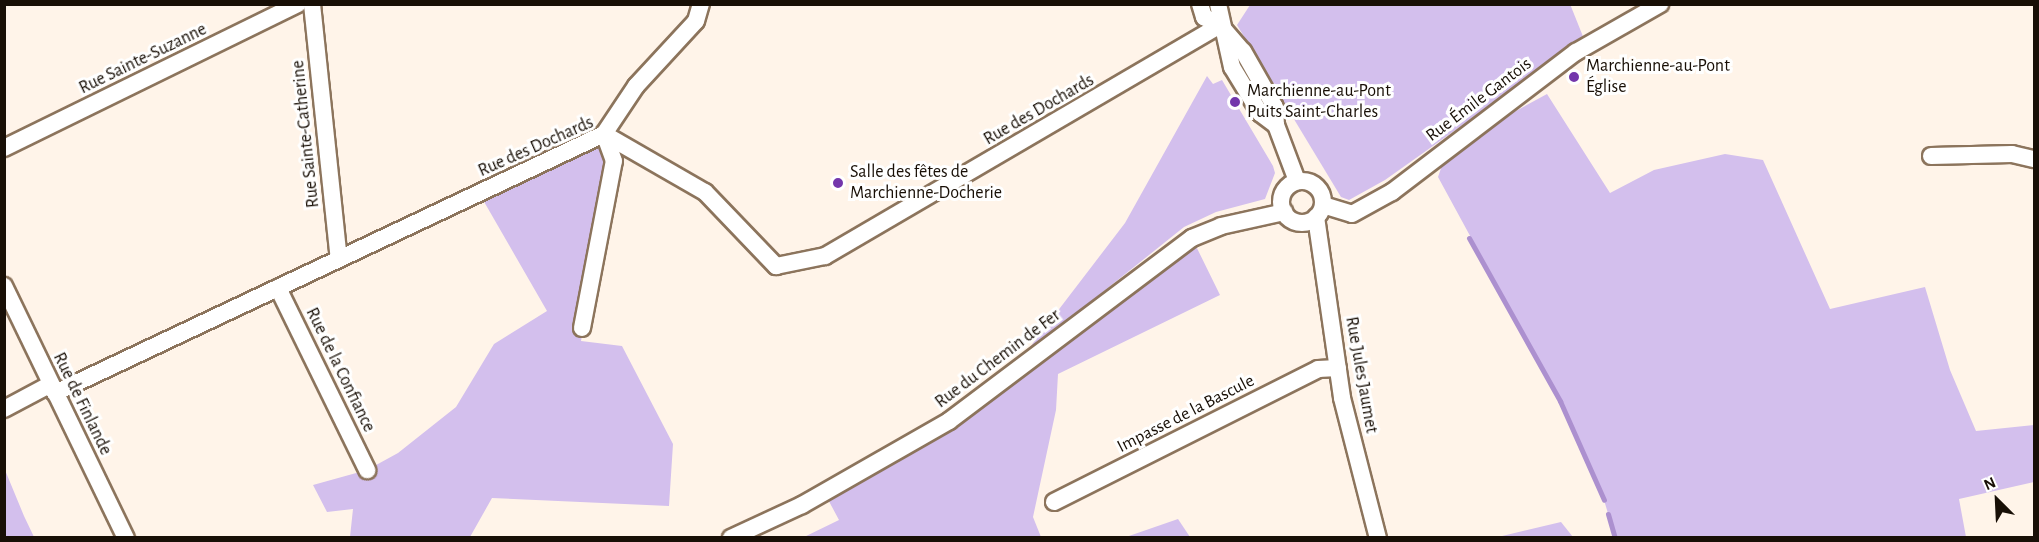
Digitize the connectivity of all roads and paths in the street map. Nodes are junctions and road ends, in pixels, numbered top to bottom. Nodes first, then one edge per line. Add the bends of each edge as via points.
1 (298, 4) edge
2 (312, 4) edge
3 (701, 4) edge
4 (1200, 4) edge
5 (1218, 4) edge
6 (1660, 4) edge
7 (1220, 26) junction
8 (604, 134) junction
9 (4, 148) edge
10 (1931, 156) dead end
11 (2034, 159) edge
12 (1297, 182) junction
13 (1320, 211) junction
14 (1284, 212) junction
15 (339, 259) junction
16 (4, 286) edge
17 (278, 288) junction
18 (582, 328) dead end
19 (1338, 368) junction
20 (53, 388) junction
21 (4, 410) edge
22 (367, 470) dead end
23 (1054, 502) dead end
24 (126, 537) edge
25 (730, 537) edge
26 (1378, 537) edge

1 - 9 street, Rue Sainte-Suzanne
2 - 15 street, Rue Sainte-Catherine
3 - 8 street via 696,21 636,86
4 - 7 street via 1204,17
5 - 7 street
6 - 13 street, Rue Émile Gantois via 1576,52 1392,192 1352,214
7 - 8 street, Rue des Dochards via 825,256 777,266 705,192
7 - 12 street via 1243,51 1275,106 1276,125
8 - 15 street, Rue des Dochards
8 - 18 street via 614,161
10 - 11 street via 2012,154
12 - 13 street via 1316,186
12 - 14 street via 1282,195
13 - 14 street via 1297,222
13 - 19 street, Rue Jules Jaumet
14 - 25 street, Rue du Chemin de Fer via 1221,226 1192,238 949,421 802,504
15 - 17 street, Rue des Dochards
16 - 20 street, Rue de Finlande
17 - 20 street, Rue des Dochards
17 - 22 street, Rue de la Confiance
19 - 23 street, Impasse de la Bascule via 1318,369
19 - 26 street, Rue Jules Jaumet
20 - 21 street, Rue des Dochards
20 - 24 street, Rue de Finlande

